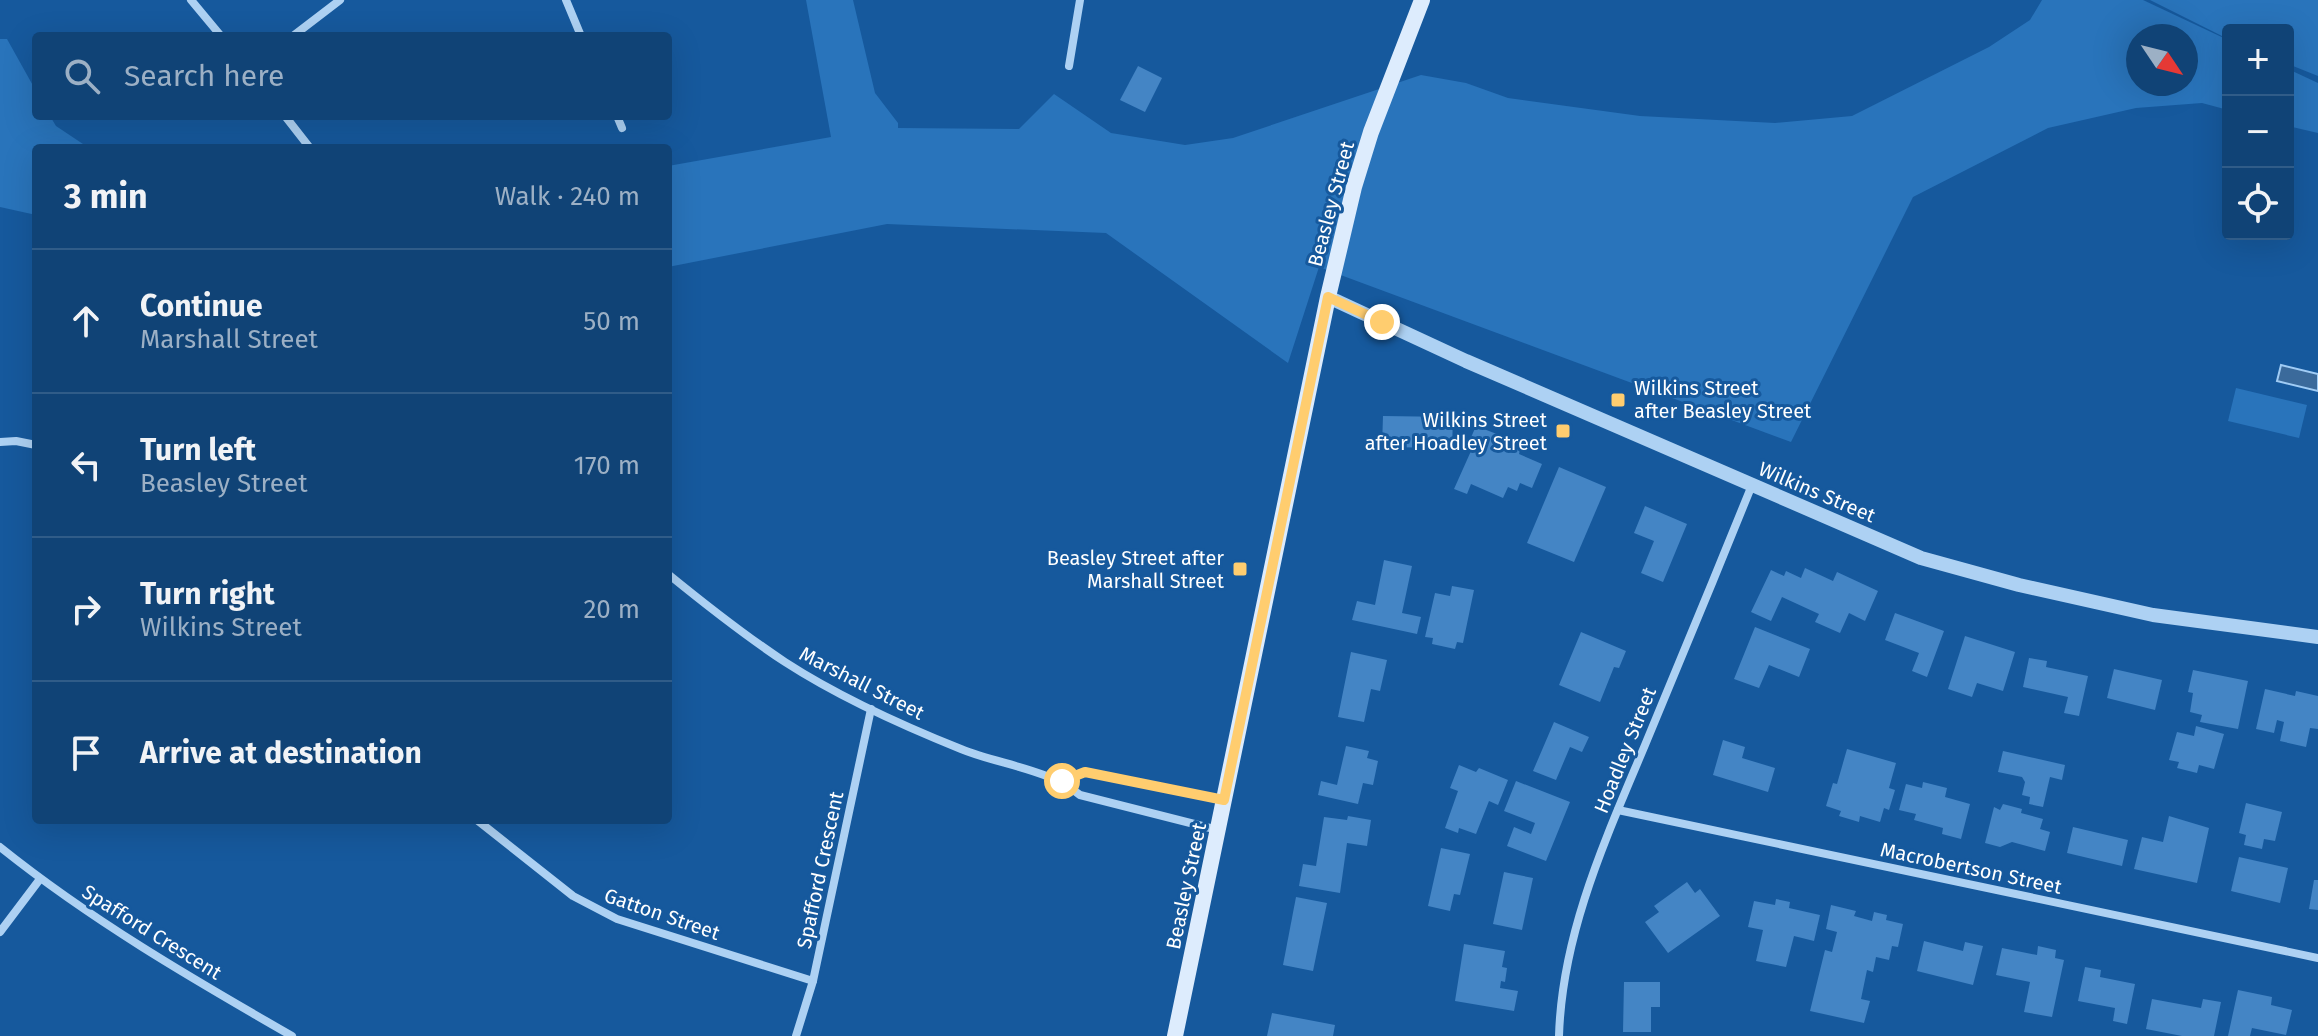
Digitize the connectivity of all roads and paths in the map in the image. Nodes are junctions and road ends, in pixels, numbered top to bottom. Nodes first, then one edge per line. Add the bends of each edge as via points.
1 (191, 0) edge
2 (340, 0) edge
3 (566, 0) edge
4 (1080, 0) edge
5 (1422, 0) edge
6 (218, 32) edge
7 (298, 32) edge
8 (579, 32) edge
9 (1069, 66) dead end
10 (288, 120) edge
11 (619, 120) edge
12 (622, 128) dead end
13 (307, 144) edge
14 (1328, 297) junction
15 (0, 442) edge
16 (32, 444) edge
17 (1752, 485) junction
18 (672, 577) edge
19 (2318, 637) edge
20 (871, 709) junction
21 (1062, 781) junction
22 (1224, 800) junction
23 (1618, 810) junction
24 (482, 824) edge
25 (1218, 830) junction
26 (0, 847) edge
27 (40, 879) junction
28 (0, 932) edge
29 (2318, 958) edge
30 (813, 981) junction
31 (292, 1036) edge
32 (796, 1036) edge
33 (1175, 1036) edge
34 (1559, 1036) edge

1 - 6 street
2 - 7 street
3 - 8 street
4 - 9 street
5 - 14 main road, Beasley Street via 1371,132
10 - 13 street
11 - 12 street
14 - 17 street, Wilkins Street
14 - 22 main road, Beasley Street
15 - 16 street
17 - 19 street, Wilkins Street via 1921,558 2019,585 2153,615
17 - 23 street, Hoadley Street
18 - 20 street, Marshall Street via 787,664
20 - 21 street, Marshall Street via 963,750
20 - 30 street, Spafford Crescent
21 - 22 street, Marshall Street via 1085,772
21 - 25 street, Marshall Street via 1080,795
22 - 25 main road, Beasley Street
23 - 29 street, Macrobertson Street
23 - 34 street, Hoadley Street via 1589,879 1569,955
24 - 30 street, Gatton Street via 573,896 617,919
25 - 33 main road, Beasley Street
26 - 27 street, Spafford Crescent
27 - 28 street
27 - 31 street, Spafford Crescent via 154,956
30 - 32 street, Spafford Crescent

